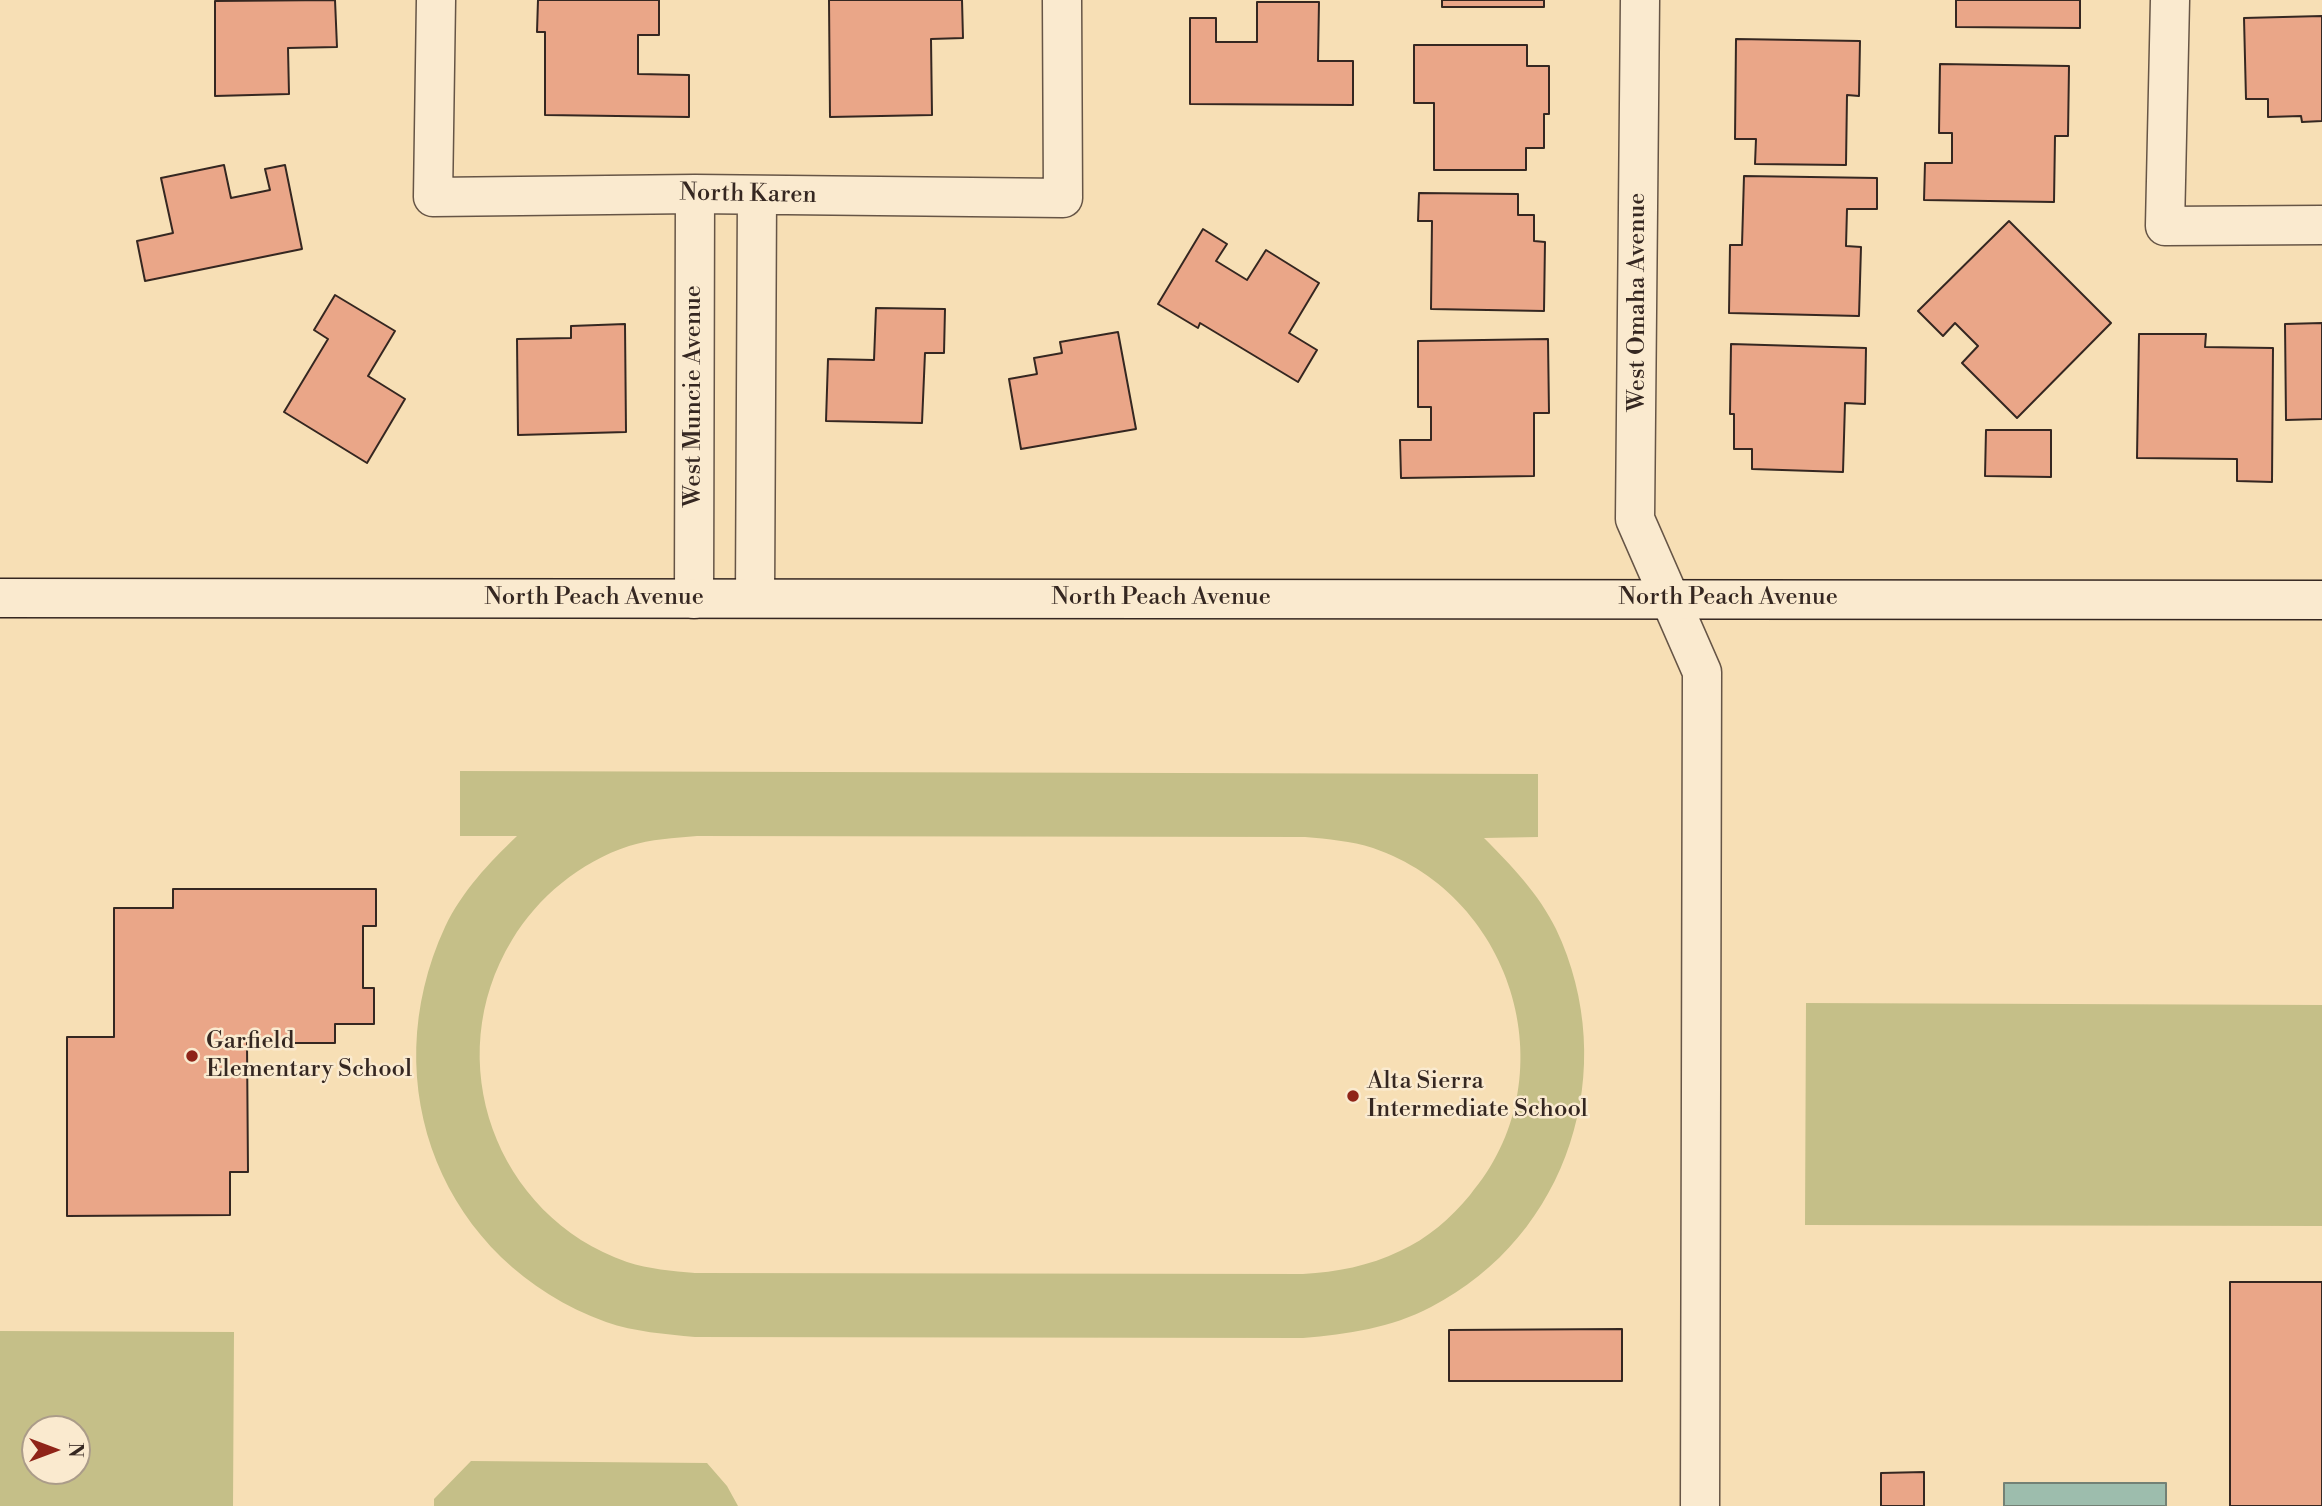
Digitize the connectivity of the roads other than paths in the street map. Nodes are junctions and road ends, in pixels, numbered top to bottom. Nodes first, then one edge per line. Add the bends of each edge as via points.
1 (436, 0) edge
2 (1062, 0) edge
3 (1640, 0) edge
4 (2170, 0) edge
5 (695, 194) junction
6 (757, 195) junction
7 (2322, 225) edge
8 (0, 598) edge
9 (755, 598) junction
10 (1668, 598) junction
11 (694, 599) junction
12 (2322, 600) edge
13 (1700, 1506) edge

1 - 5 street, North Karen via 433,197
2 - 6 street, North Karen via 1063,198
3 - 10 street, West Omaha Avenue via 1635,519
4 - 7 street via 2165,226
5 - 6 street, North Karen
5 - 11 street, West Muncie Avenue
6 - 9 street
8 - 11 street, North Peach Avenue
9 - 10 street, North Peach Avenue
9 - 11 street, North Peach Avenue
10 - 12 street, North Peach Avenue
10 - 13 street, West Omaha Avenue via 1702,672

